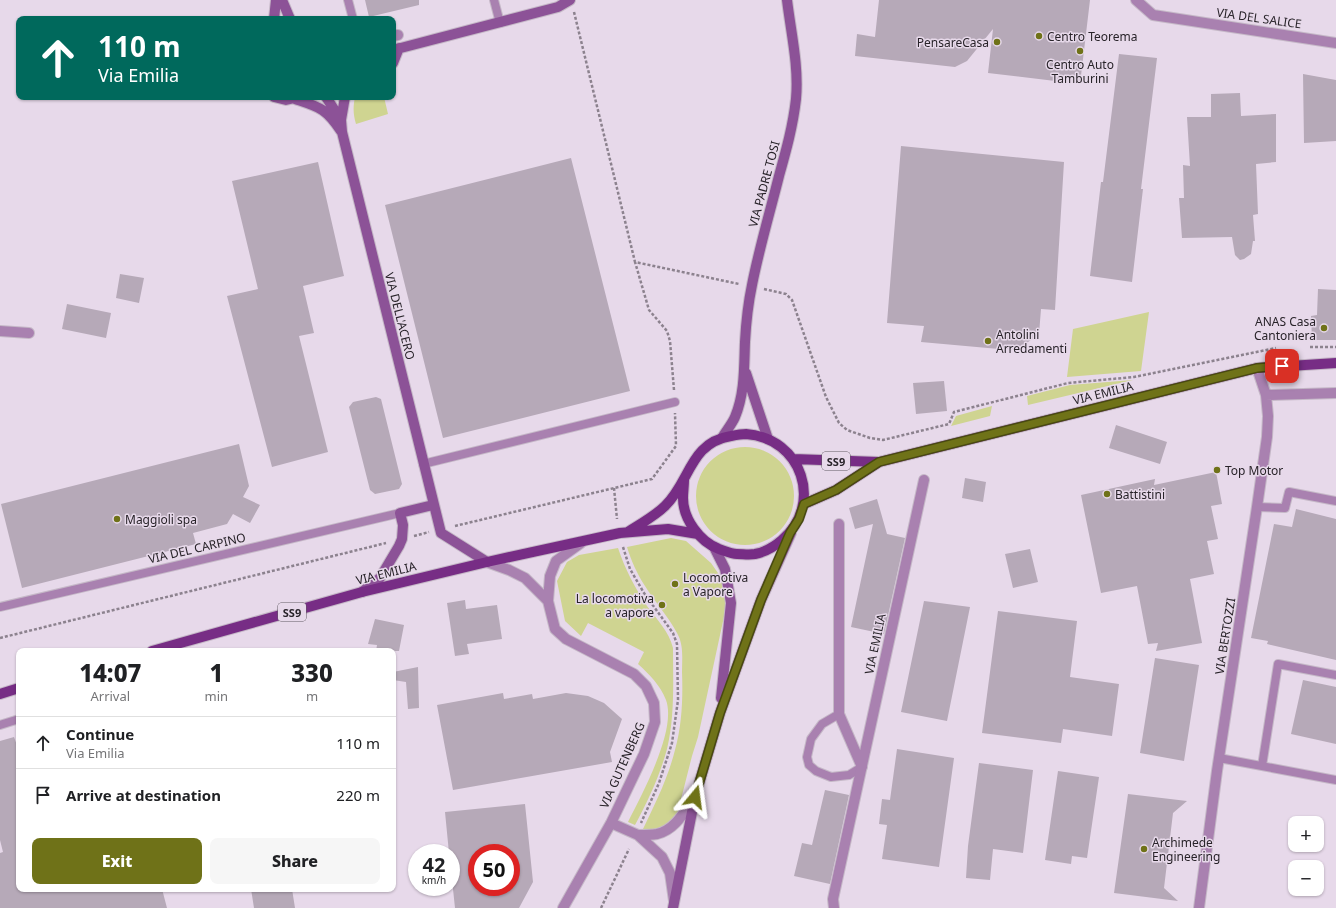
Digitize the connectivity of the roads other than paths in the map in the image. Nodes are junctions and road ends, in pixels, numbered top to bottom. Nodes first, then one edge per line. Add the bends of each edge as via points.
1 (276, 0) edge
2 (282, 0) edge
3 (348, 0) edge
4 (494, 0) edge
5 (570, 0) edge
6 (1136, 0) edge
7 (787, 1) edge
8 (274, 16) edge
9 (289, 16) edge
10 (352, 16) edge
11 (500, 23) junction
12 (1336, 43) edge
13 (396, 49) edge
14 (301, 100) edge
15 (328, 100) edge
16 (344, 100) edge
17 (341, 120) junction
18 (342, 132) junction
19 (0, 331) edge
20 (29, 333) dead end
21 (1336, 363) edge
22 (1257, 368) junction
23 (745, 370) junction
24 (1336, 393) edge
25 (1266, 395) junction
26 (675, 402) road end
27 (722, 438) junction
28 (768, 439) junction
29 (793, 459) junction
30 (879, 462) junction
31 (423, 464) junction
32 (684, 480) junction
33 (924, 480) dead end
34 (1336, 501) edge
35 (804, 504) junction
36 (433, 505) junction
37 (1258, 507) junction
38 (400, 513) junction
39 (839, 524) dead end
40 (628, 532) junction
41 (790, 533) junction
42 (698, 534) junction
43 (581, 543) junction
44 (714, 547) junction
45 (487, 562) junction
46 (362, 592) junction
47 (548, 601) junction
48 (0, 607) edge
49 (163, 648) edge
50 (1336, 675) edge
51 (16, 689) edge
52 (0, 694) edge
53 (720, 713) junction
54 (839, 714) junction
55 (16, 720) edge
56 (0, 724) edge
57 (1219, 758) junction
58 (1262, 766) junction
59 (862, 767) junction
60 (1336, 780) edge
61 (695, 797) junction
62 (611, 823) junction
63 (638, 835) junction
64 (674, 905) edge
65 (563, 908) edge
66 (834, 908) edge
67 (1199, 908) edge

1 - 8 main road
2 - 9 main road
3 - 10 lane
4 - 11 lane
5 - 11 main road via 558,7
6 - 12 street, VIA DEL SALICE via 1153,15
7 - 23 main road, VIA PADRE TOSI via 794,43 796,99 788,144 752,286 747,314
11 - 13 main road
14 - 18 main road, VIA DELL'ACERO via 325,111
15 - 17 main road, VIA DELL'ACERO
16 - 17 main road, VIA DELL'ACERO
17 - 18 main road, VIA DELL'ACERO
18 - 31 main road, VIA DELL'ACERO
19 - 20 street
21 - 22 main road, VIA EMILIA / SS9
22 - 25 street, VIA BERTOZZI
22 - 30 main road, VIA EMILIA / SS9
23 - 27 main road, VIA PADRE TOSI via 740,403
23 - 28 main road, VIA PADRE TOSI
24 - 25 street
25 - 37 street, VIA BERTOZZI via 1267,437
26 - 31 lane
27 - 28 main road, VIA EMILIA / SS9 via 746,434
27 - 32 main road, VIA EMILIA / SS9 via 709,444 698,454
28 - 29 main road, VIA EMILIA / SS9
29 - 30 main road, VIA EMILIA / SS9
29 - 35 main road, VIA EMILIA / SS9 via 804,488
30 - 35 main road, VIA EMILIA / SS9 via 836,490
31 - 36 main road, VIA DELL'ACERO
32 - 40 main road, VIA EMILIA / SS9 via 665,505
32 - 42 main road, VIA EMILIA / SS9 via 683,499 688,518
33 - 59 street, VIA EMILIA
34 - 37 lane via 1289,492 1285,508
35 - 41 main road, VIA EMILIA / SS9 via 799,519
36 - 38 main road
36 - 45 main road, VIA DELL'ACERO via 441,533
37 - 57 street, VIA BERTOZZI
38 - 46 main road via 403,525 402,539 380,578
38 - 48 lane, VIA DEL CARPINO
39 - 54 street
40 - 42 main road, VIA EMILIA / SS9 via 668,529
40 - 43 main road, VIA EMILIA / SS9
41 - 44 main road, VIA EMILIA / SS9 via 775,546 755,554 734,554
41 - 53 main road via 761,600
42 - 44 main road, VIA EMILIA / SS9
43 - 45 main road, VIA EMILIA / SS9
43 - 47 street, VIA GUTENBERG via 556,561 550,576
44 - 53 main road via 725,568 731,604
45 - 46 main road, VIA EMILIA / SS9
45 - 47 street via 525,578
46 - 49 main road, VIA EMILIA / SS9
47 - 62 street, VIA GUTENBERG via 555,629 566,638 634,674 646,686 654,704 655,722 644,754
50 - 58 lane via 1278,664
51 - 52 main road
53 - 61 main road
54 - 59 street
54 - 59 lane via 822,724 811,739 807,757 809,765 831,777 849,775
55 - 56 lane
57 - 58 lane
57 - 67 street, VIA BERTOZZI
58 - 60 lane
59 - 66 street, VIA EMILIA
61 - 63 street via 679,821 671,828 658,834
61 - 64 main road
62 - 63 street
62 - 65 street, VIA GUTENBERG
63 - 64 street via 662,857 670,873

